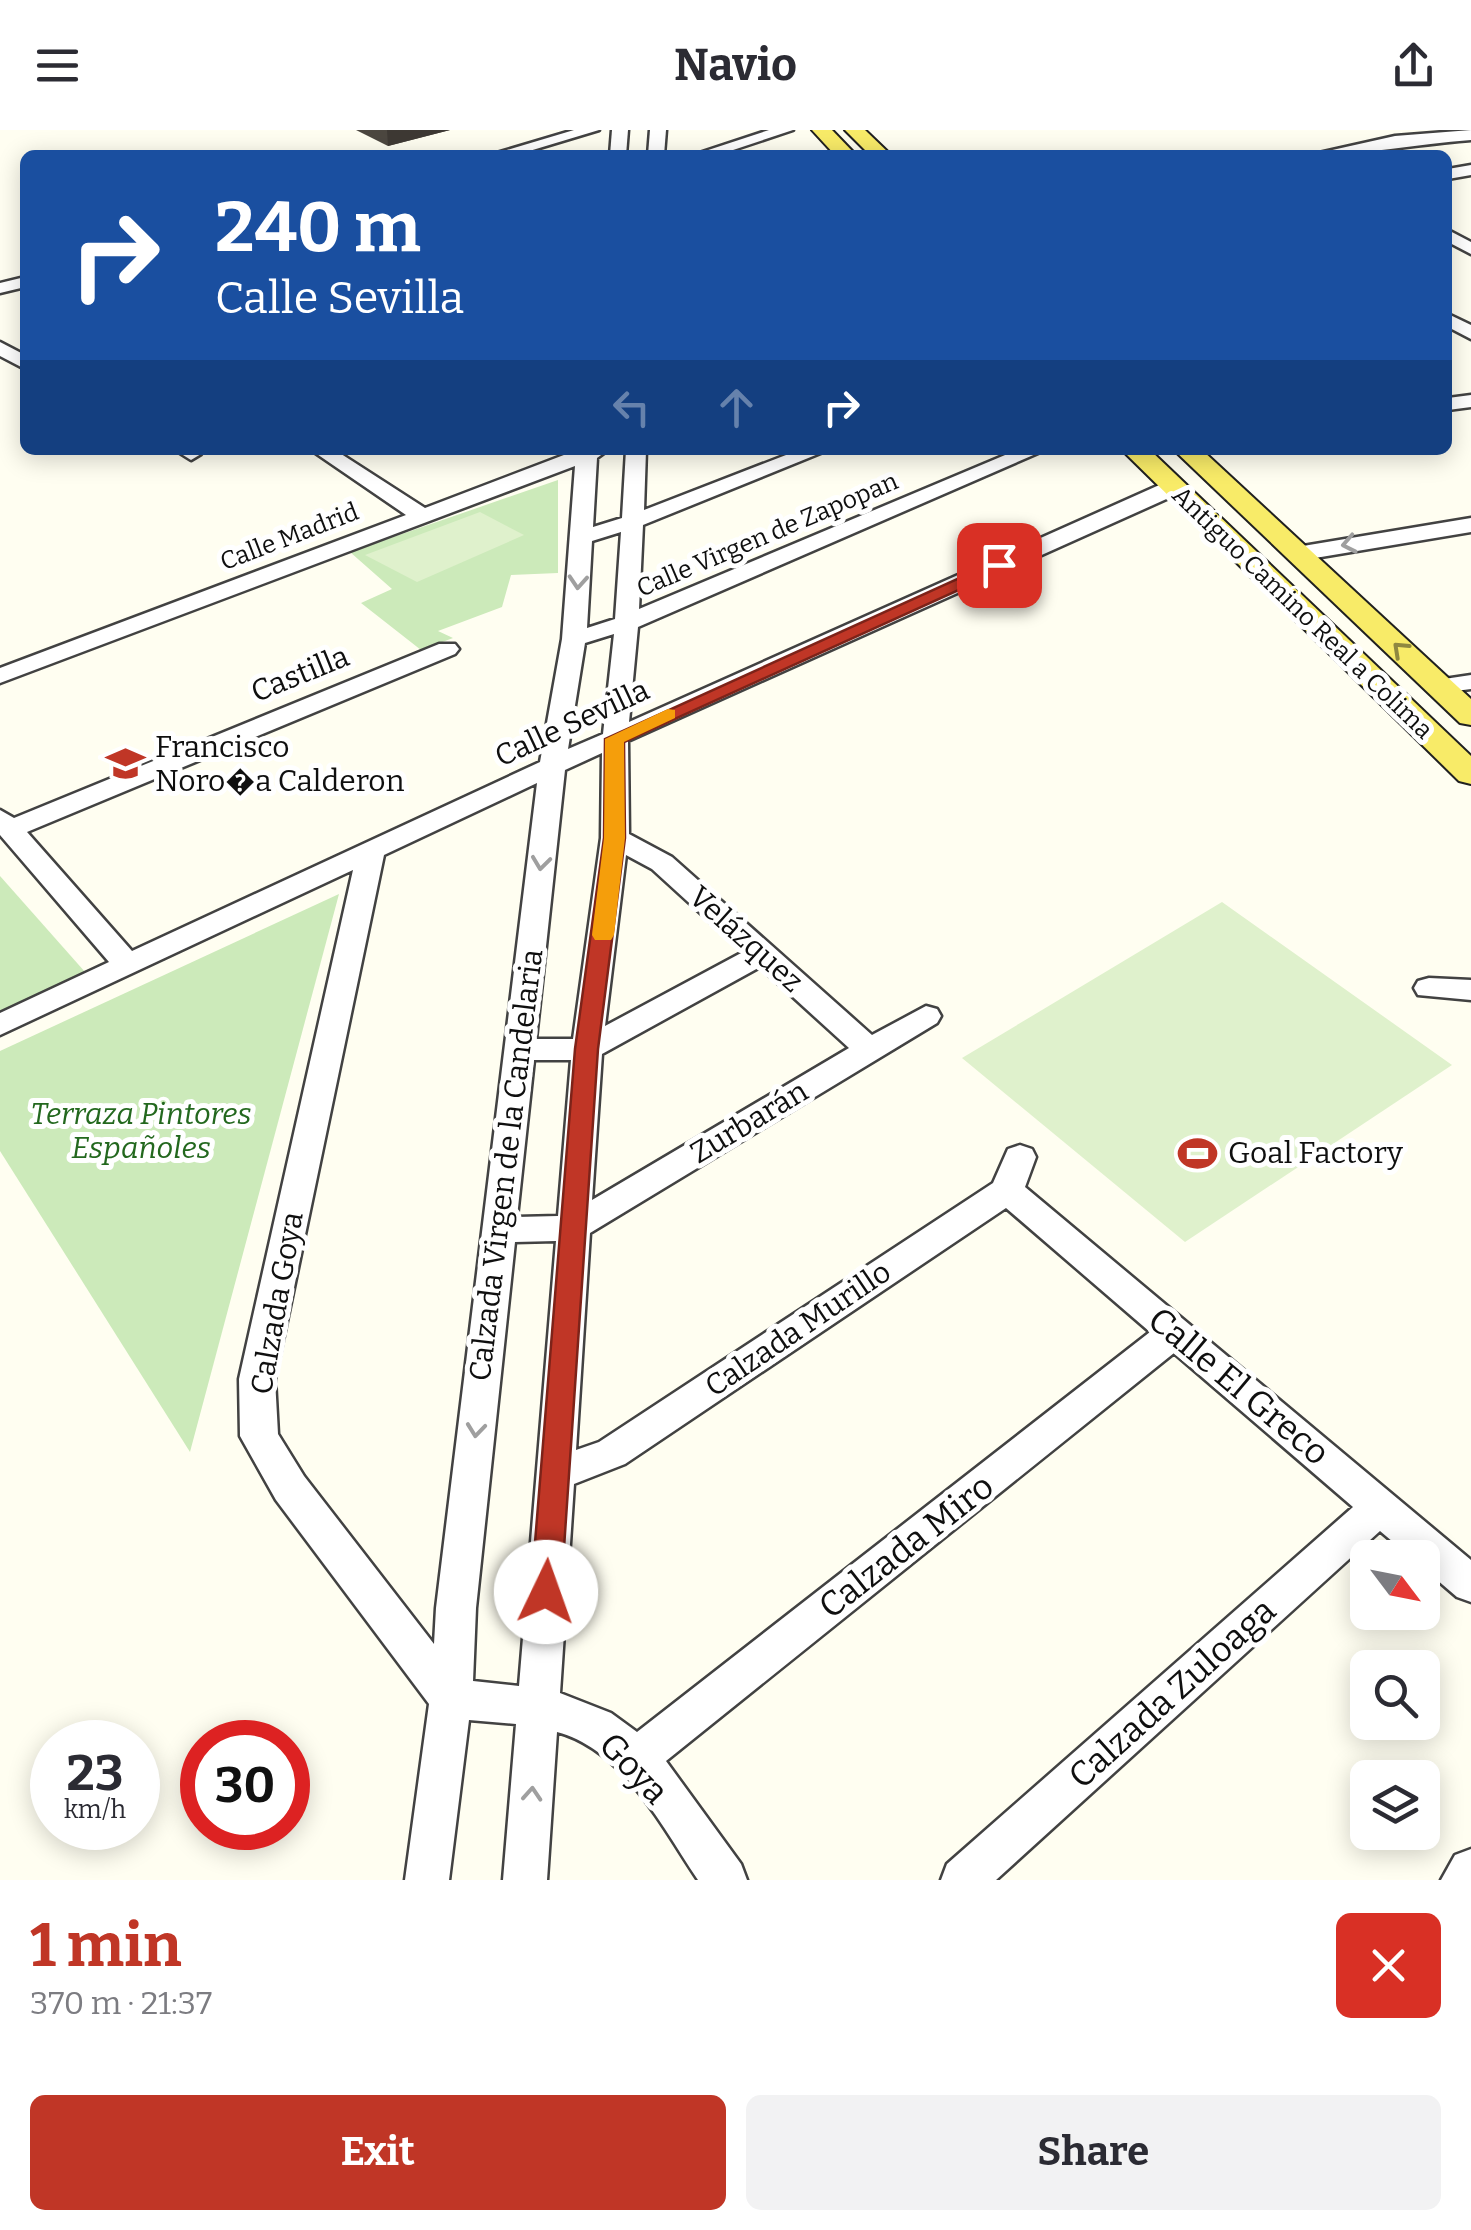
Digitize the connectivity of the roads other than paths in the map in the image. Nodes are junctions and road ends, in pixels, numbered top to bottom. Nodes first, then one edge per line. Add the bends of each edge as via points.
1 (591, 130) edge
2 (785, 130) edge
3 (821, 130) edge
4 (522, 131) edge
5 (855, 131) edge
6 (1471, 135) edge
7 (1471, 142) edge
8 (544, 143) junction
9 (517, 150) edge
10 (718, 150) edge
11 (841, 150) edge
12 (876, 150) edge
13 (1349, 150) edge
14 (1406, 150) edge
15 (1454, 227) edge
16 (1471, 249) edge
17 (328, 455) edge
18 (582, 455) edge
19 (590, 455) edge
20 (636, 455) edge
21 (805, 455) edge
22 (1023, 455) edge
23 (1140, 455) edge
24 (1193, 455) edge
25 (1174, 486) junction
26 (421, 515) junction
27 (632, 522) junction
28 (1471, 526) edge
29 (1471, 534) edge
30 (582, 537) junction
31 (1399, 544) junction
32 (1306, 563) junction
33 (626, 623) junction
34 (574, 638) junction
35 (447, 649) dead end
36 (0, 676) edge
37 (1471, 682) edge
38 (1440, 686) junction
39 (1471, 716) edge
40 (614, 739) junction
41 (552, 766) junction
42 (1471, 774) edge
43 (6, 823) edge
44 (614, 838) junction
45 (370, 852) junction
46 (763, 954) junction
47 (129, 966) junction
48 (1429, 988) dead end
49 (1471, 990) edge
50 (926, 1016) dead end
51 (0, 1025) edge
52 (586, 1049) junction
53 (520, 1050) junction
54 (870, 1050) junction
55 (1014, 1173) joint
56 (572, 1228) junction
57 (499, 1230) junction
58 (1175, 1332) junction
59 (553, 1475) junction
60 (1381, 1506) junction
61 (1471, 1584) edge
62 (452, 1699) junction
63 (538, 1708) junction
64 (636, 1760) junction
65 (1471, 1871) edge
66 (427, 1880) edge
67 (525, 1880) edge
68 (725, 1880) edge
69 (963, 1880) edge
70 (1463, 1880) edge

1 - 8 street
2 - 10 street
3 - 11 main road
4 - 8 street
5 - 12 main road
6 - 13 street
7 - 14 street
8 - 9 street
15 - 16 street
17 - 26 street
18 - 26 street, Calle Madrid
19 - 30 street, Calzada Virgen de la Candelaria
20 - 27 street
21 - 27 street
22 - 33 street, Calle Virgen de Zapopan
23 - 25 main road, Antiguo Camino Real a Colima
24 - 32 main road, Antiguo Camino Real a Colima
25 - 40 street, Calle Sevilla
25 - 42 main road, Antiguo Camino Real a Colima
26 - 36 street, Calle Madrid
27 - 30 street
27 - 33 street
28 - 31 street
29 - 31 street via 1457,542
30 -> 34 street, Calzada Virgen de la Candelaria
31 - 32 street
38 -> 32 main road, Antiguo Camino Real a Colima
33 - 34 street, Calle Virgen de Zapopan
33 - 40 street
34 - 41 street, Calzada Virgen de la Candelaria
35 - 43 street, Castilla
37 - 38 street
38 - 39 main road, Antiguo Camino Real a Colima
40 - 41 street, Calle Sevilla
40 - 44 street
41 - 45 street, Calle Sevilla
41 -> 53 street, Calzada Virgen de la Candelaria
43 - 47 street
44 - 46 street, Velázquez via 662,863
44 - 52 street
45 - 47 street, Calle Sevilla
45 - 62 street, Calzada Goya via 257,1379 259,1436 290,1488
46 - 52 street
46 - 54 street, Velázquez
47 - 51 street, Calle Sevilla
48 - 49 street
50 - 54 street, Zurbarán
52 - 53 street
52 - 56 street
53 - 57 street, Calzada Virgen de la Candelaria
54 - 56 street, Zurbarán
55 - 58 street, Calle El Greco
55 - 59 street, Calzada Murillo via 612,1453
56 - 57 street
56 - 59 street
57 -> 62 street, Calzada Virgen de la Candelaria via 456,1608
58 - 60 street, Calle El Greco
58 - 64 street, Calzada Miro
59 - 63 street
60 - 61 street, Calle El Greco
60 - 69 street, Calzada Zuloaga
62 - 63 street, Goya
62 - 66 street, Calzada Virgen de la Candelaria
63 - 64 street, Goya via 595,1726
67 -> 63 street
64 - 68 street, Goya
65 - 70 street

